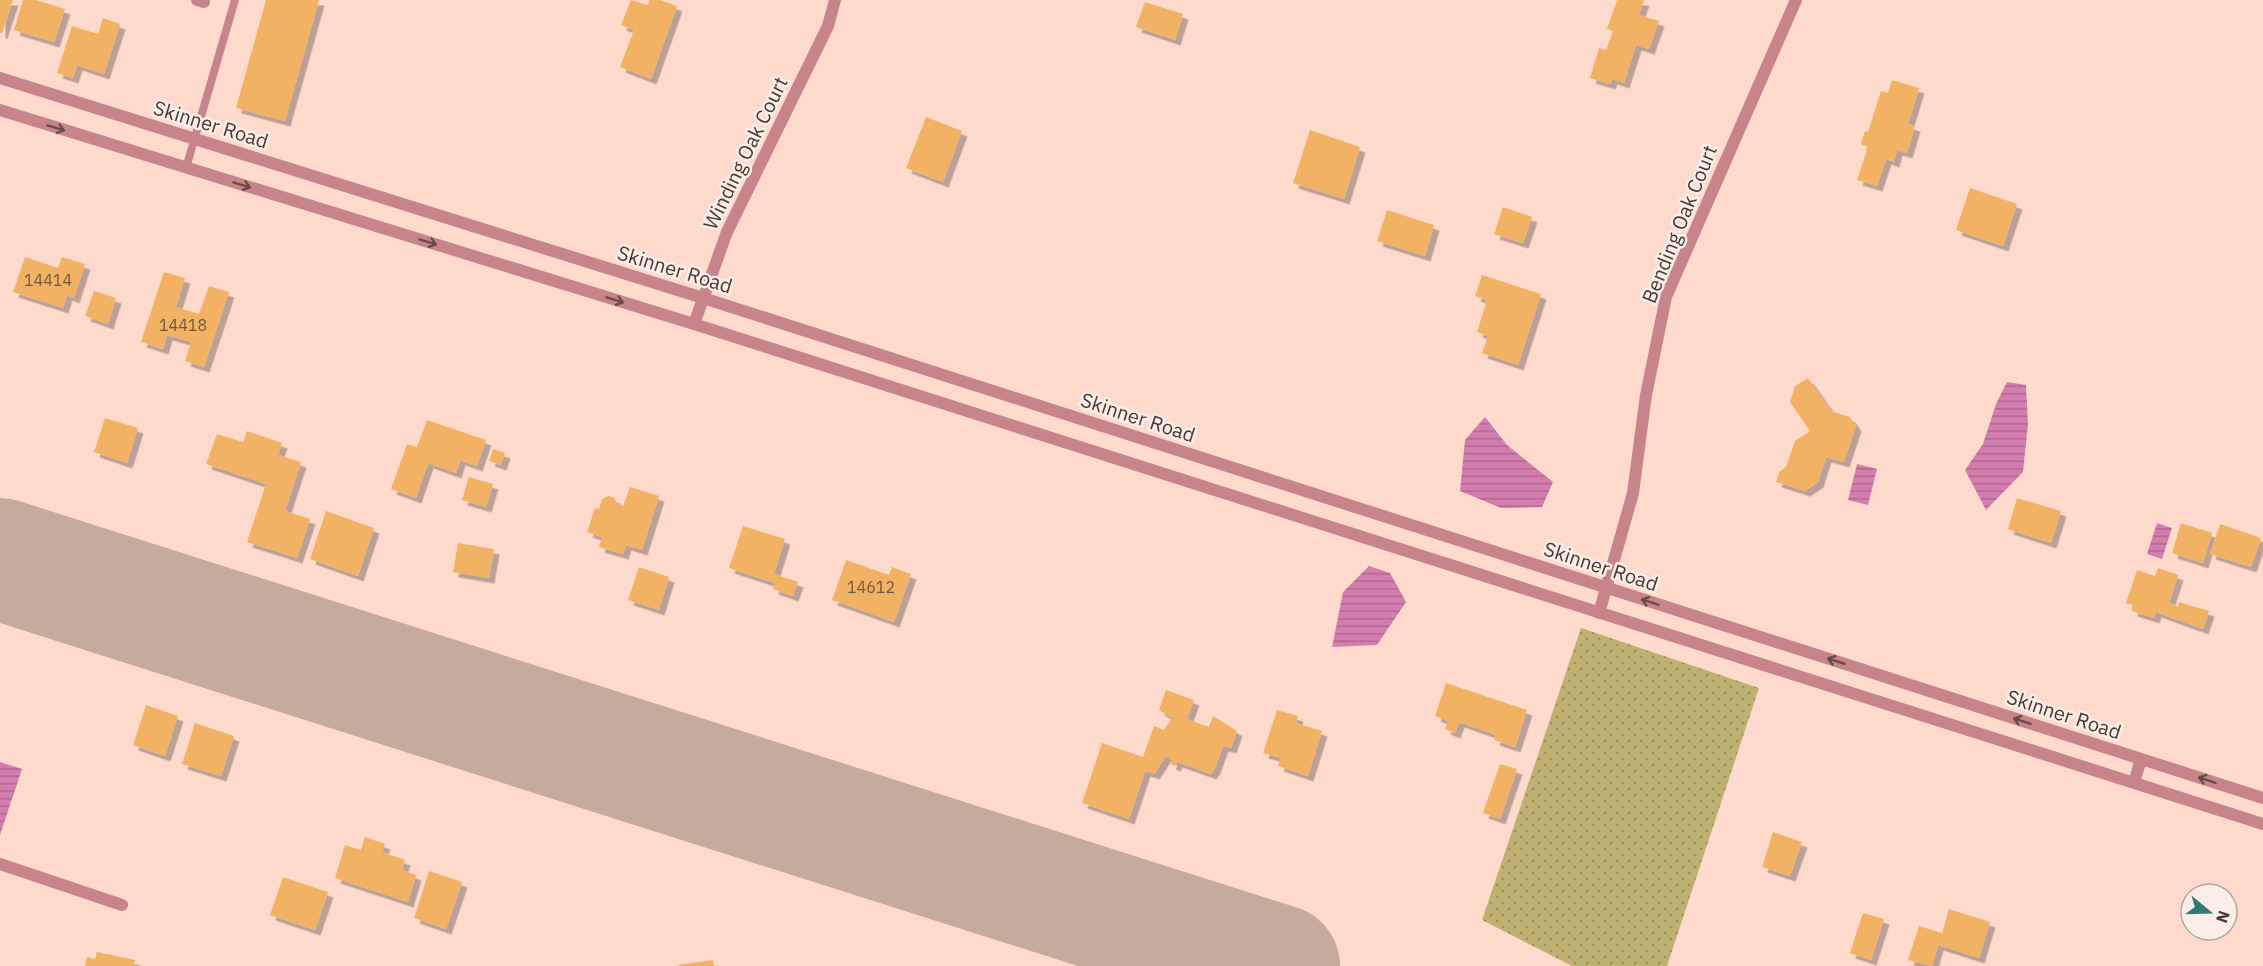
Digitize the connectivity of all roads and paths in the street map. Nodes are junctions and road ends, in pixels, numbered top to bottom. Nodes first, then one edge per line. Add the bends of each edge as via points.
1 (235, 0) edge
2 (835, 0) edge
3 (1796, 0) edge
4 (0, 78) edge
5 (0, 110) edge
6 (195, 139) junction
7 (186, 168) junction
8 (703, 298) junction
9 (694, 324) junction
10 (1607, 588) junction
11 (1599, 613) junction
12 (2141, 759) junction
13 (2134, 783) junction
14 (2263, 798) edge
15 (2263, 824) edge
16 (0, 864) edge
17 (122, 905) dead end

1 - 6 lane
2 - 8 street, Winding Oak Court via 828,26 727,232
3 - 10 street, Bending Oak Court via 1666,297 1646,395 1633,493
4 - 6 street, Skinner Road
5 -> 7 street
6 - 7 lane
6 - 8 street, Skinner Road
7 -> 9 street
8 - 9 street, Winding Oak Court
8 - 10 street, Skinner Road
9 - 11 street
10 - 11 street, Bending Oak Court
12 -> 10 street, Skinner Road
11 - 13 street
12 - 13 street
14 -> 12 street, Skinner Road
13 - 15 street
16 - 17 street

